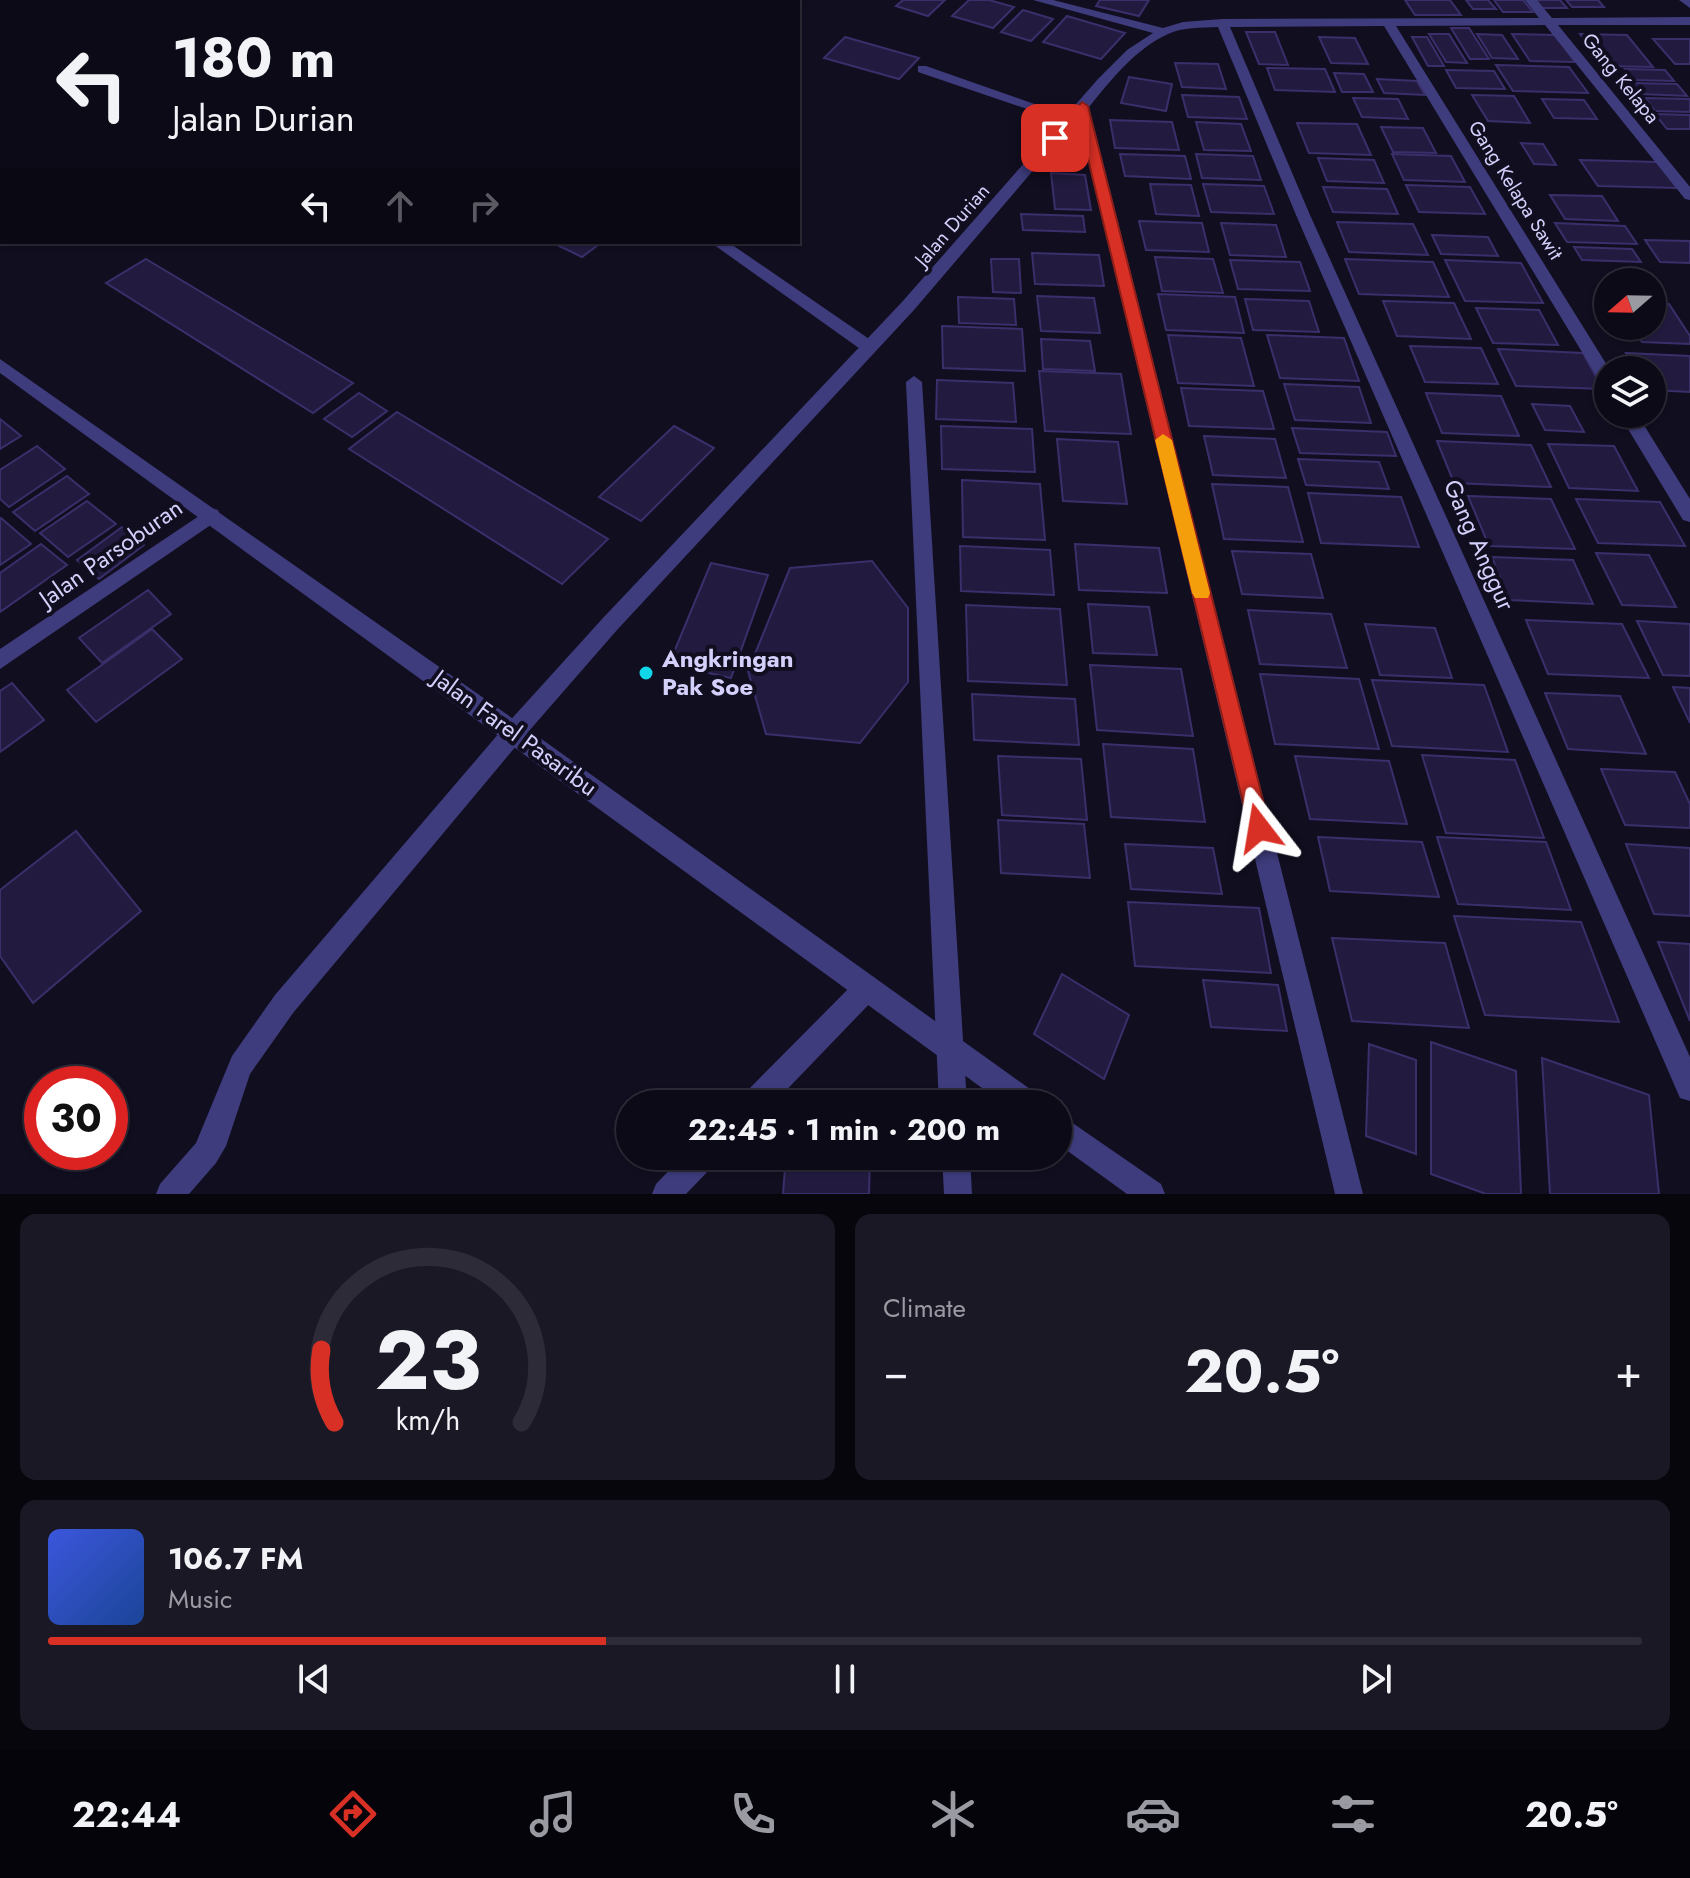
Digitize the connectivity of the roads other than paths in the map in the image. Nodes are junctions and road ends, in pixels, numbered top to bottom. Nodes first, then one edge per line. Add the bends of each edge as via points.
1 (1039, 0) edge
2 (1531, 0) edge
3 (1685, 0) edge
4 (1690, 4) edge
5 (1387, 21) junction
6 (1690, 21) edge
7 (1551, 22) junction
8 (1222, 23) junction
9 (1163, 32) junction
10 (922, 69) dead end
11 (1076, 112) junction
12 (1690, 196) edge
13 (721, 244) edge
14 (869, 347) junction
15 (1594, 358) edge
16 (0, 365) edge
17 (914, 382) dead end
18 (1637, 428) edge
19 (211, 515) junction
20 (1690, 515) edge
21 (0, 660) edge
22 (514, 732) junction
23 (867, 988) junction
24 (950, 1049) junction
25 (1690, 1088) edge
26 (768, 1090) edge
27 (952, 1090) edge
28 (1007, 1090) edge
29 (1072, 1137) edge
30 (689, 1170) edge
31 (957, 1170) edge
32 (170, 1194) edge
33 (666, 1194) edge
34 (958, 1194) edge
35 (1151, 1194) edge
36 (1349, 1194) edge

1 - 9 street
2 - 7 street, Gang Kelapa
3 - 4 street
5 - 7 street, Jalan Durian
5 - 8 street, Jalan Durian
5 - 15 street, Gang Kelapa Sawit
6 - 7 street, Jalan Durian
7 - 12 street, Gang Kelapa
8 - 9 street, Jalan Durian
8 - 25 street, Gang Anggur
9 - 11 street, Jalan Durian via 1131,53
10 - 11 street
11 - 14 street, Jalan Durian
11 - 36 street
13 - 14 street
14 - 22 street, Jalan Durian
16 - 19 street, Jalan Farel Pasaribu
17 - 24 street
18 - 20 street
19 - 21 street, Jalan Parsoburan
19 - 22 street, Jalan Farel Pasaribu
22 - 23 street, Jalan Farel Pasaribu
22 - 32 street, Jalan Durian via 284,1004 241,1065 206,1153
23 - 24 street, Jalan Farel Pasaribu
23 - 26 street
24 - 27 street
24 - 28 street, Jalan Farel Pasaribu
29 - 35 street
30 - 33 street
31 - 34 street

